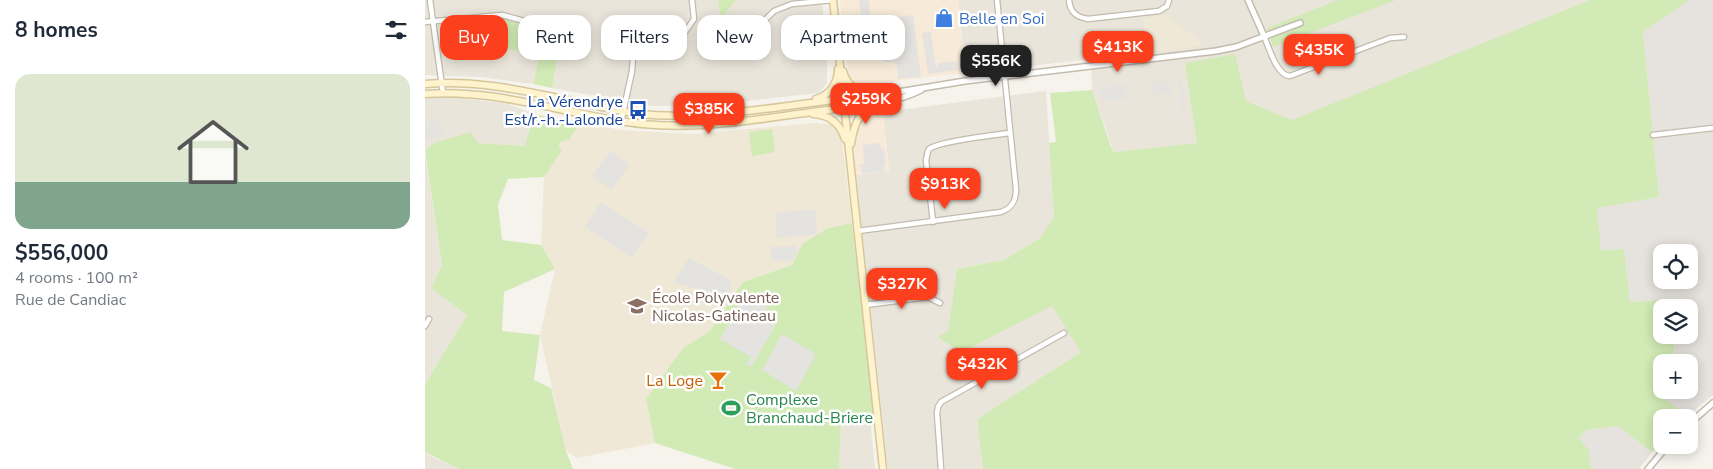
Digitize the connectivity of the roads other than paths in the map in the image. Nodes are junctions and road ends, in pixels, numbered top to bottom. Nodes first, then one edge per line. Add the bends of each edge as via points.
1 (430, 0) edge
2 (692, 0) edge
3 (833, 0) edge
4 (997, 0) edge
5 (1069, 0) edge
6 (1169, 0) edge
7 (1249, 0) edge
8 (770, 15) edge
9 (835, 15) edge
10 (518, 19) edge
11 (432, 21) junction
12 (425, 22) edge
13 (1300, 22) dead end
14 (687, 30) edge
15 (1264, 36) junction
16 (1405, 37) dead end
17 (633, 60) edge
18 (839, 60) edge
19 (840, 60) edge
20 (841, 60) edge
21 (1005, 76) junction
22 (443, 83) junction
23 (425, 84) edge
24 (926, 88) junction
25 (443, 93) junction
26 (425, 94) edge
27 (890, 94) junction
28 (844, 99) junction
29 (892, 102) junction
30 (801, 104) junction
31 (845, 108) junction
32 (623, 111) junction
33 (796, 114) junction
34 (621, 122) junction
35 (1713, 128) edge
36 (1009, 133) junction
37 (1653, 135) dead end
38 (849, 155) junction
39 (933, 222) junction
40 (858, 231) junction
41 (940, 303) dead end
42 (865, 306) junction
43 (429, 319) dead end
44 (425, 326) edge
45 (1064, 333) dead end
46 (1713, 403) edge
47 (1698, 416) edge
48 (1660, 454) edge
49 (883, 469) edge
50 (941, 469) edge
51 (1648, 469) edge

1 - 11 street
2 - 14 street via 695,19
3 - 8 street via 792,4
3 - 9 main road
4 - 21 street
5 - 6 street via 1072,12 1088,19 1159,11 1167,6
7 - 15 street
10 - 11 street via 502,15
11 - 12 street
11 - 22 street
13 - 15 street
15 - 16 street via 1280,72 1286,76 1390,38
15 - 21 street via 1216,51
17 - 32 street
18 - 30 main road via 838,74 831,90 823,97
19 - 28 main road
20 - 27 main road via 851,86 858,90
21 - 24 street
21 - 36 street
22 - 23 main road
22 - 25 street
22 - 32 main road via 503,87
24 - 27 street
24 - 29 street
25 - 26 main road
25 - 34 main road via 499,96
27 - 28 street
28 - 30 main road
28 - 31 main road
29 - 31 street
29 - 38 main road via 867,111 858,119
30 - 32 main road via 691,116
31 - 33 main road
31 - 38 main road
32 - 34 street
33 - 34 main road via 695,126
33 - 38 main road via 819,114 834,120 843,132
35 - 37 street
36 - 39 street via 945,143 927,152
36 - 39 street via 1016,189 1013,205 1001,212
38 - 40 main road
39 - 40 street
40 - 42 main road
41 - 42 street via 928,296
42 - 49 main road
43 - 44 street
45 - 50 street via 941,402 937,413
46 - 47 street
48 - 51 street

